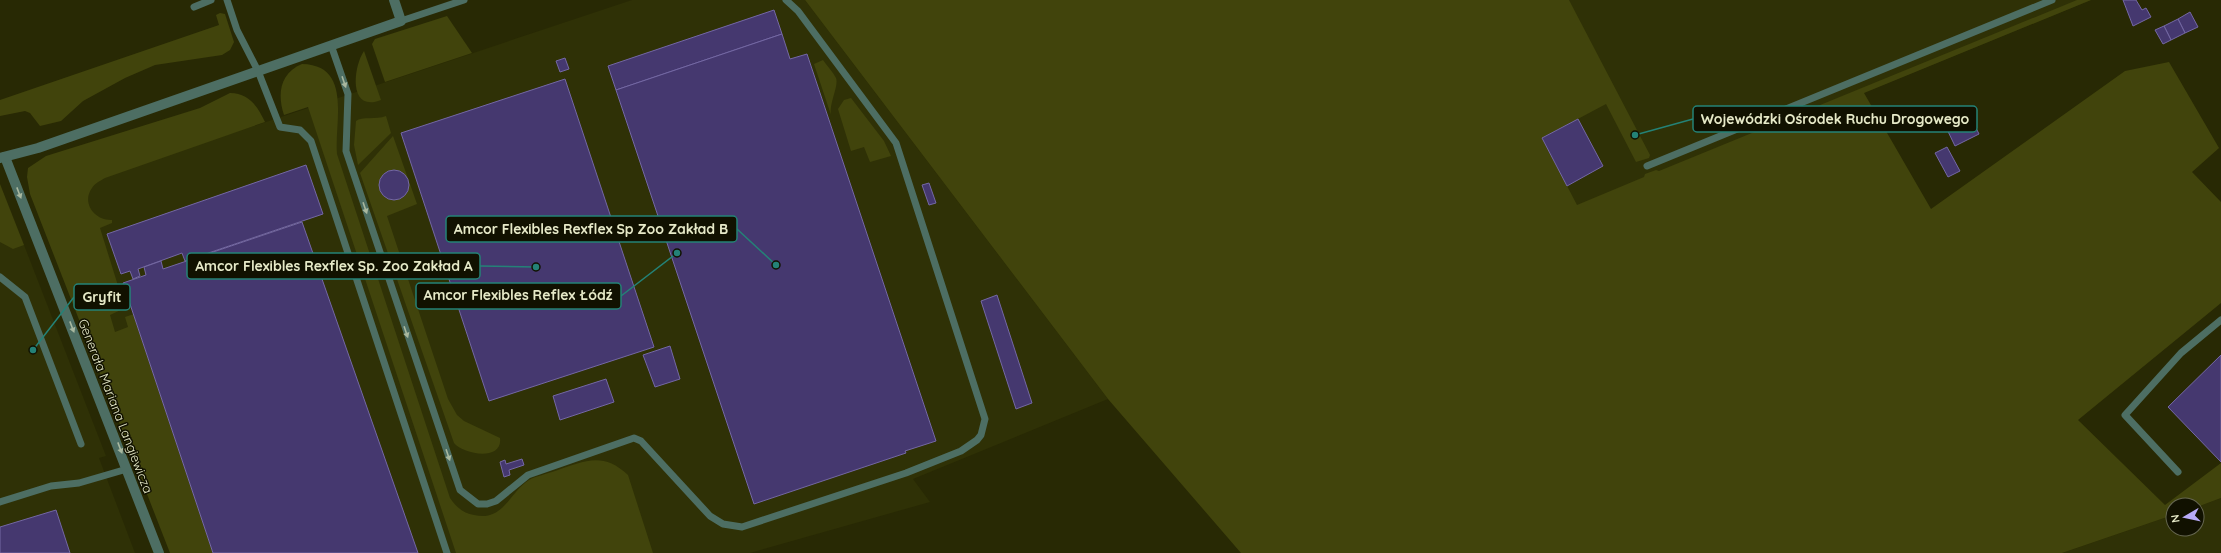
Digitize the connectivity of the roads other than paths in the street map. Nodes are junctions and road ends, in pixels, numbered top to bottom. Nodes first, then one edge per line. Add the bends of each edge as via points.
1 (212, 0) edge
2 (227, 0) edge
3 (394, 0) edge
4 (464, 0) edge
5 (786, 0) edge
6 (2052, 0) edge
7 (194, 7) dead end
8 (401, 21) junction
9 (331, 45) junction
10 (258, 71) junction
11 (2, 157) edge
12 (1647, 166) dead end
13 (0, 277) edge
14 (2221, 320) edge
15 (81, 444) dead end
16 (128, 468) junction
17 (2178, 472) dead end
18 (0, 502) edge
19 (159, 553) edge
20 (447, 553) edge

1 - 7 lane
2 - 10 lane via 237,30
3 - 8 street
4 - 8 lane
9 -> 5 lane via 348,94 346,151 460,490 478,504 487,504 496,501 528,475 634,438 641,441 710,516 723,524 742,527 906,473 961,451 981,435 986,419 896,143 798,12
6 - 12 lane
8 - 9 street
9 - 10 street
10 - 11 street via 38,148
10 - 20 lane via 280,127 300,130 311,141
11 -> 16 street, Generała Mariana Langiewicza
13 - 15 lane via 25,297
14 - 17 lane via 2181,353 2125,415
16 - 18 lane via 79,483 52,486
16 - 19 street, Generała Mariana Langiewicza

